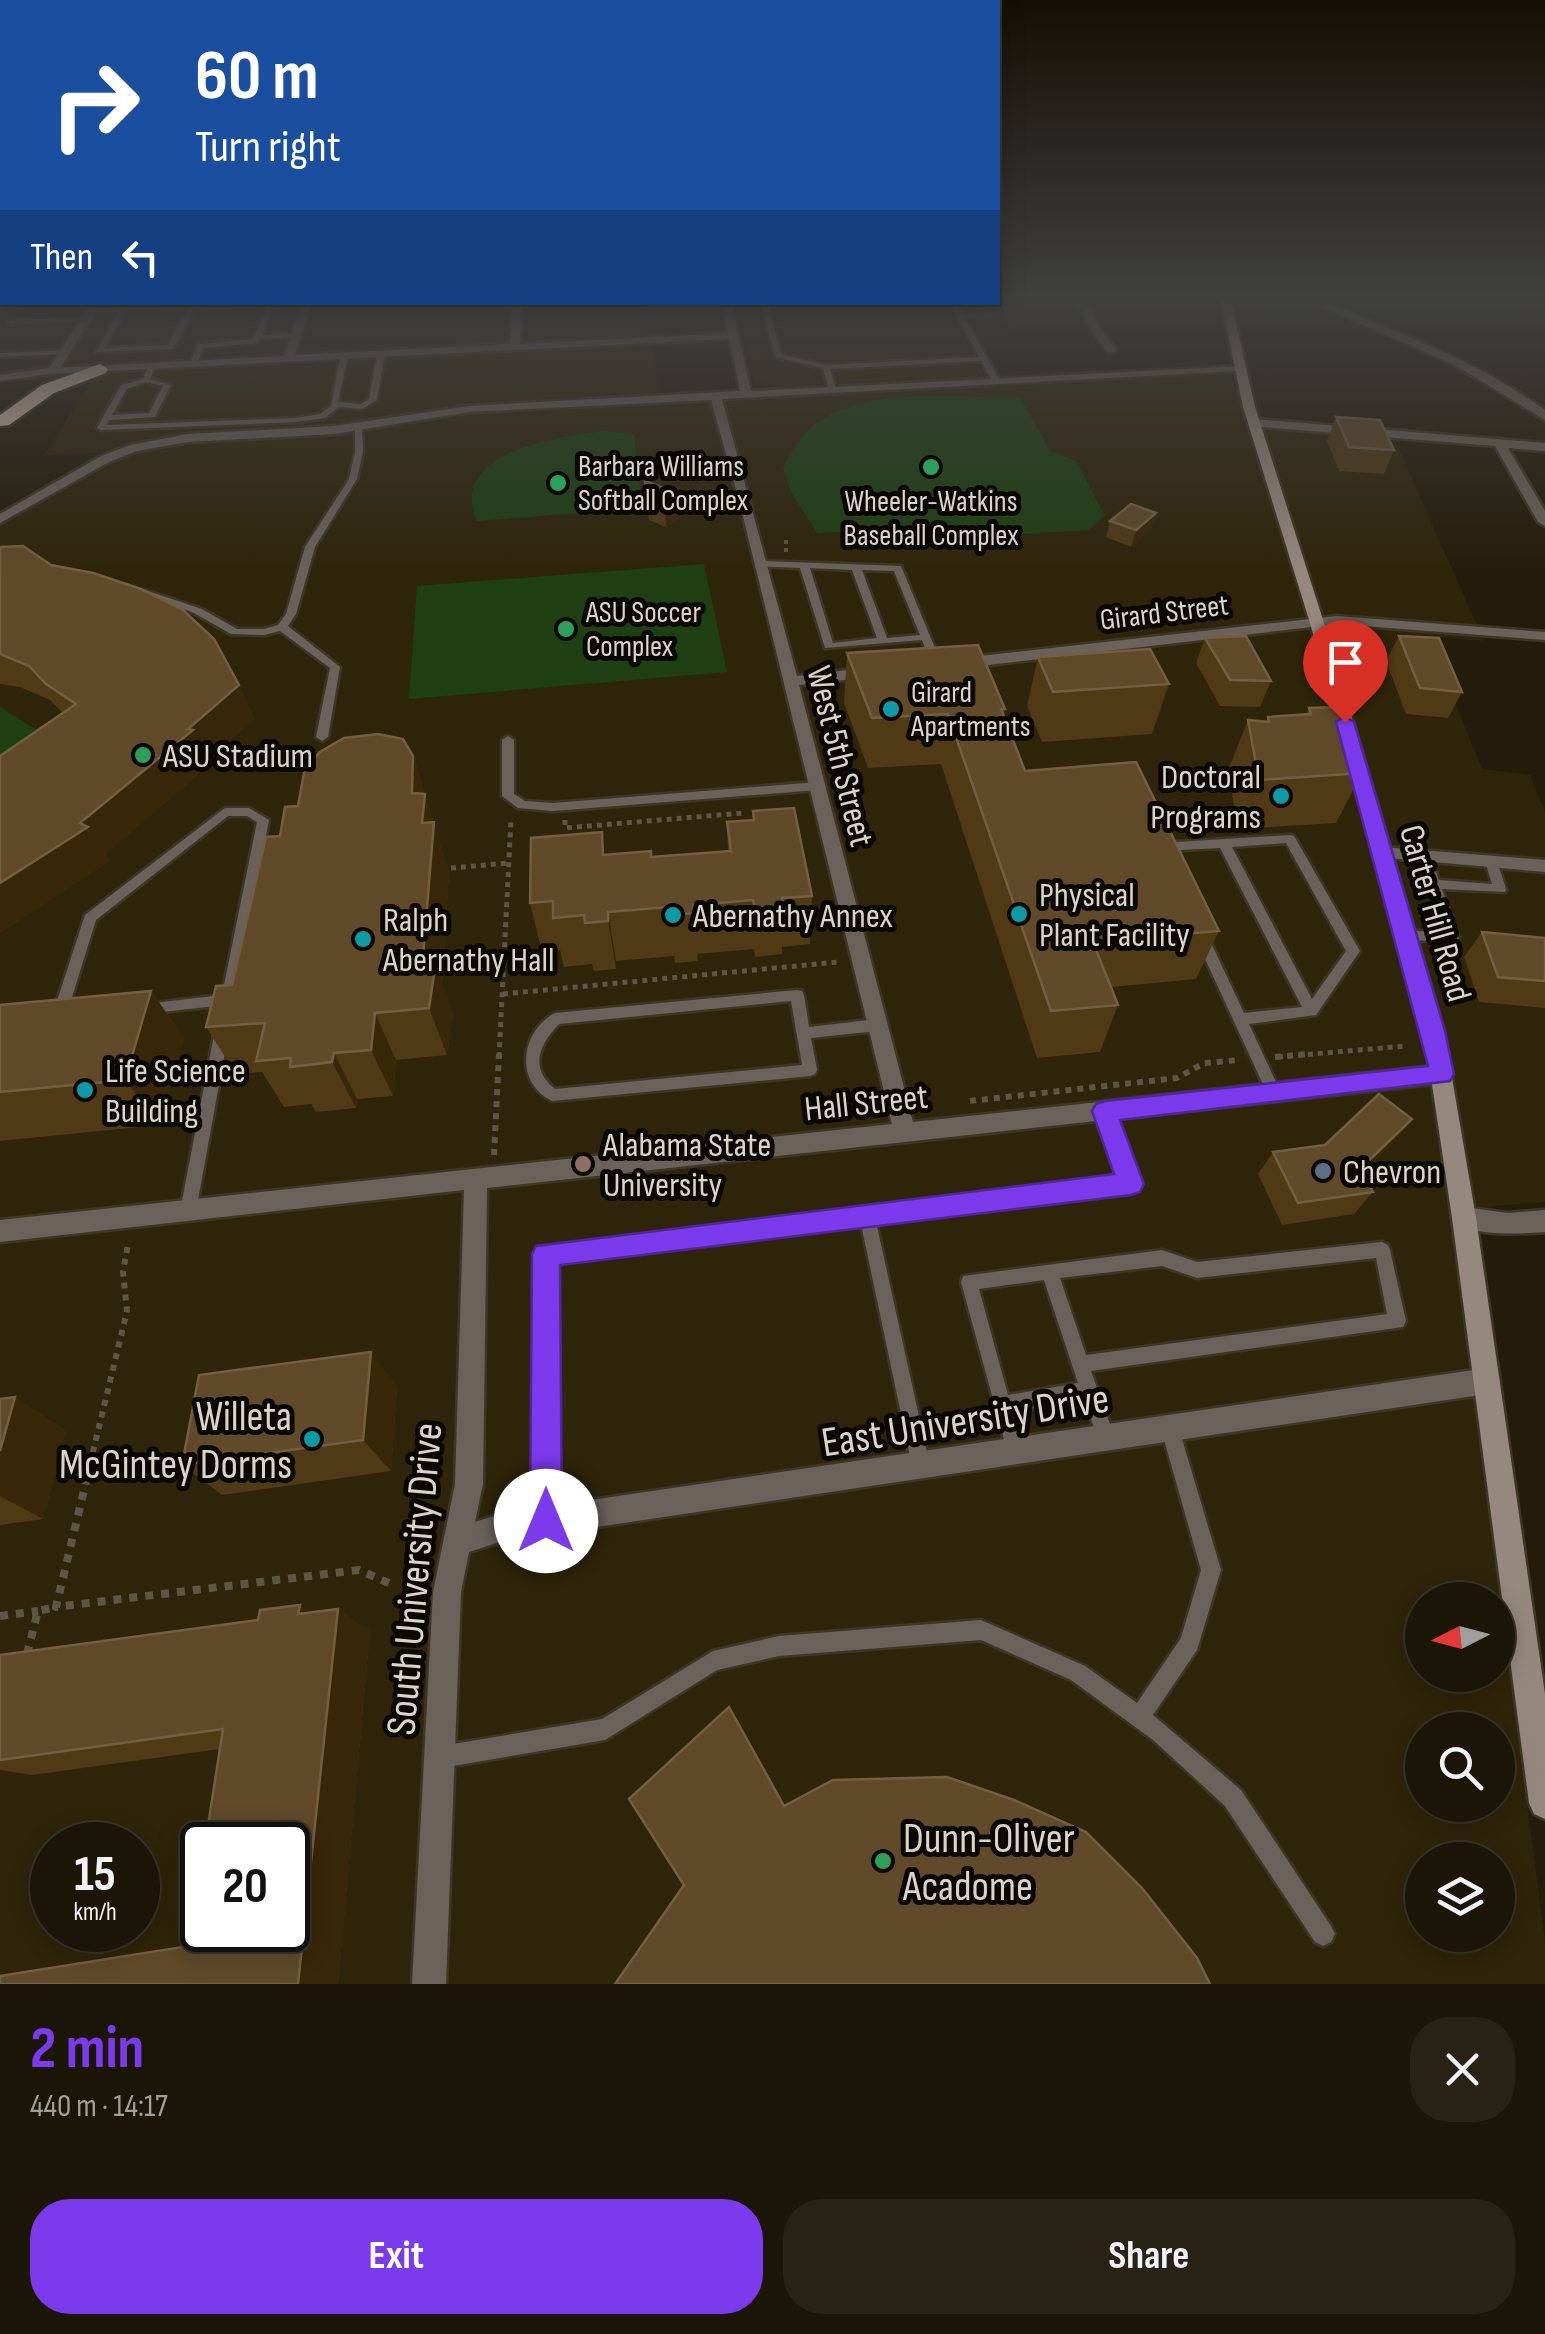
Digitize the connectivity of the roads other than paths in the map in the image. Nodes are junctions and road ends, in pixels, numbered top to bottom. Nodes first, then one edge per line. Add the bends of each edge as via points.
1 (36, 389) edge
2 (49, 389) edge
3 (123, 389) edge
4 (166, 389) edge
5 (339, 389) edge
6 (375, 389) edge
7 (745, 389) edge
8 (822, 389) edge
9 (1245, 389) edge
10 (1512, 389) edge
11 (746, 393) junction
12 (714, 395) junction
13 (336, 406) junction
14 (1545, 416) edge
15 (107, 418) junction
16 (2, 422) edge
17 (1254, 424) junction
18 (358, 427) junction
19 (1499, 443) junction
20 (1545, 447) edge
21 (0, 519) edge
22 (1545, 522) edge
23 (761, 564) junction
24 (804, 565) junction
25 (856, 567) junction
26 (125, 587) edge
27 (1317, 622) junction
28 (282, 626) junction
29 (1545, 636) edge
30 (926, 637) junction
31 (882, 641) junction
32 (938, 666) junction
33 (918, 668) edge
34 (899, 670) edge
35 (790, 681) junction
36 (322, 736) dead end
37 (508, 740) dead end
38 (817, 786) junction
39 (1224, 843) junction
40 (1383, 853) junction
41 (1425, 856) junction
42 (1491, 861) junction
43 (1168, 864) edge
44 (1545, 866) edge
45 (1434, 884) junction
46 (1192, 916) edge
47 (1406, 935) junction
48 (228, 1000) junction
49 (131, 1010) edge
50 (1311, 1011) junction
51 (76, 1015) edge
52 (1240, 1018) junction
53 (877, 1025) junction
54 (803, 1033) junction
55 (1442, 1074) junction
56 (1274, 1092) junction
57 (1105, 1111) junction
58 (904, 1134) junction
59 (476, 1182) junction
60 (188, 1211) junction
61 (867, 1216) junction
62 (1464, 1218) junction
63 (1545, 1221) edge
64 (0, 1231) edge
65 (1050, 1272) junction
66 (1080, 1364) junction
67 (1487, 1381) junction
68 (1089, 1390) junction
69 (1002, 1404) junction
70 (1170, 1429) junction
71 (1106, 1438) junction
72 (1014, 1452) junction
73 (921, 1466) junction
74 (546, 1521) junction
75 (457, 1542) junction
76 (1140, 1718) junction
77 (440, 1757) junction
78 (1545, 1803) edge
79 (1323, 1934) dead end
80 (430, 1984) edge

1 - 16 highway
2 - 16 highway
3 - 15 lane
4 - 15 lane via 152,415
5 - 13 lane
6 - 13 lane via 373,400 362,407
7 - 11 street
8 - 11 street
9 - 17 main road, Carter Hill Road
10 - 14 street
11 - 12 street
12 - 18 street via 469,408
12 - 23 street, West 5th Street
13 - 15 lane via 316,418 186,426 101,428
17 - 19 street
17 - 27 main road, Carter Hill Road
18 - 21 street via 134,448
18 - 28 lane via 353,479 310,548
19 - 20 street
19 - 22 street
23 - 24 lane
23 - 35 street, West 5th Street
24 - 25 lane
24 - 31 lane via 828,646
25 - 30 lane via 898,568
25 - 31 lane
26 - 28 lane via 235,632
27 - 29 street, Girard Street
27 - 32 street, Girard Street
27 - 40 main road, Carter Hill Road
28 - 36 lane via 335,667
30 - 31 lane
30 - 32 lane
32 - 33 street, Girard Street
34 - 35 street
35 - 38 street, West 5th Street
37 - 38 lane via 508,796 522,806
38 - 53 street, West 5th Street
39 - 43 lane via 1160,847
39 - 50 lane
39 - 50 lane via 1290,839 1354,951
40 - 41 street
40 - 47 main road, Carter Hill Road
41 - 42 street
41 - 45 lane
42 - 44 street
42 - 45 lane via 1500,890
45 - 47 lane via 1452,939
46 - 52 lane
47 - 55 main road, Carter Hill Road
48 - 49 lane
48 - 51 lane via 263,820 249,812 225,812 90,918 58,1017
48 - 60 lane
50 - 52 lane
52 - 56 lane
53 - 54 lane
53 - 58 street, West 5th Street
54 - 54 lane via 796,995 556,1019 534,1047 532,1072 537,1086 552,1096 810,1070
55 - 56 street, Hall Street
55 - 62 main road, Carter Hill Road
56 - 57 street, Hall Street
57 - 58 street, Hall Street
57 - 61 lane via 1131,1184
58 - 59 street, Hall Street
59 - 60 street, Hall Street
59 - 75 street, South University Drive via 468,1484
60 - 64 street, Hall Street
61 - 73 lane
61 - 74 lane via 546,1254
62 - 63 street
62 - 67 main road, Carter Hill Road
65 - 66 lane
65 - 66 lane via 1162,1258 1197,1270 1382,1250 1397,1322
65 - 69 lane via 969,1282
66 - 68 lane
67 - 70 street, East University Drive
67 - 78 main road, Carter Hill Road
68 - 69 lane
68 - 71 lane
69 - 72 lane
70 - 71 street, East University Drive
70 - 76 lane via 1211,1570 1190,1642
71 - 72 street, East University Drive
72 - 73 street, East University Drive
73 - 74 street, East University Drive
74 - 75 street, East University Drive
75 - 77 street, South University Drive via 447,1592
76 - 77 lane via 1078,1673 981,1630 780,1646 713,1661 604,1729
76 - 79 lane via 1233,1798
77 - 80 street, South University Drive

